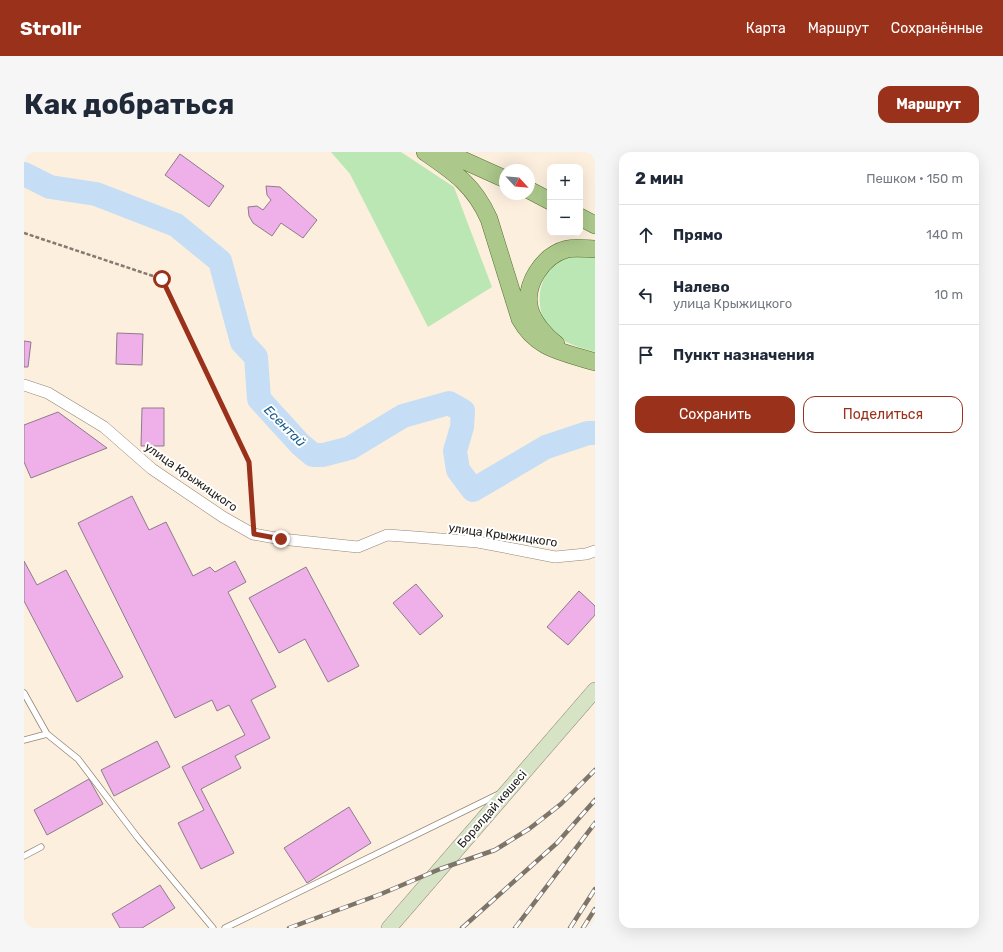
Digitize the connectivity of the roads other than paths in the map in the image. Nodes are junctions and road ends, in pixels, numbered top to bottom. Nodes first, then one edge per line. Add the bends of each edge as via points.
1 (425, 152) edge
2 (445, 152) edge
3 (467, 152) edge
4 (499, 171) edge
5 (499, 176) edge
6 (535, 194) edge
7 (548, 200) edge
8 (583, 218) edge
9 (583, 219) edge
10 (595, 222) edge
11 (595, 225) edge
12 (595, 249) edge
13 (575, 356) junction
14 (595, 362) edge
15 (24, 385) edge
16 (595, 551) edge
17 (595, 690) edge
18 (24, 693) edge
19 (47, 734) junction
20 (24, 740) edge
21 (510, 789) junction
22 (42, 847) dead end
23 (24, 856) edge
24 (213, 928) edge
25 (225, 928) edge
26 (389, 928) edge

1 - 13 main road via 463,179 483,204 520,319 526,330 547,346
2 - 5 main road
3 - 4 main road
6 - 7 main road
8 - 10 main road
9 - 11 main road
12 - 13 main road via 568,249 550,257 533,280 529,295 530,309 545,334
13 - 14 main road
15 - 16 street, улица Крыжицкого via 48,393 104,427 152,469 223,517 254,534 358,547 387,535 415,537 478,542 554,557
17 - 21 main road, Боралдай көшесі
18 - 19 lane
19 - 20 lane
19 - 24 lane via 78,760 138,838
21 - 25 lane
21 - 26 main road, Боралдай көшесі
22 - 23 lane

